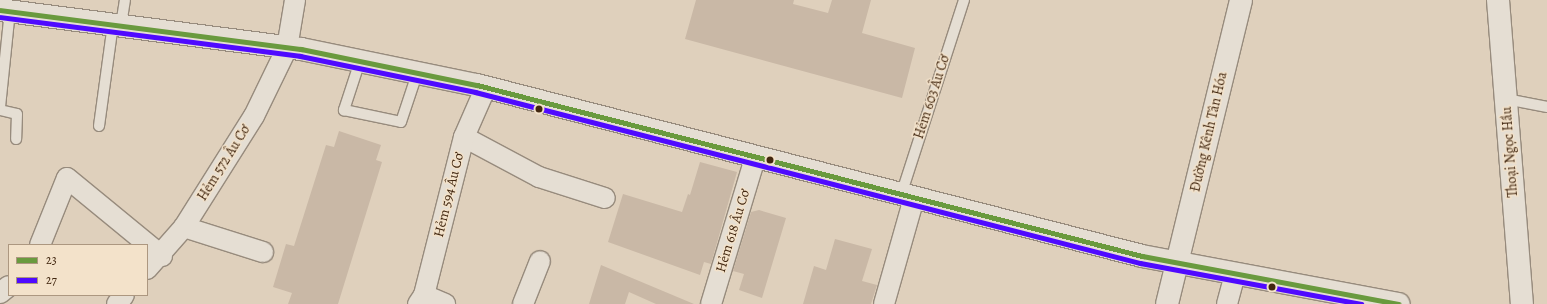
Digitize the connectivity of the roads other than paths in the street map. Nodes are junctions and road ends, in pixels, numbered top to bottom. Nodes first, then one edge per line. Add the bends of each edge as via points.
1 (125, 0) edge
2 (295, 0) edge
3 (964, 0) edge
4 (1241, 0) edge
5 (1498, 0) edge
6 (5, 11) edge
7 (117, 25) junction
8 (287, 48) junction
9 (360, 62) junction
10 (417, 74) junction
11 (486, 87) junction
12 (1506, 99) junction
13 (1547, 107) edge
14 (0, 108) edge
15 (99, 126) dead end
16 (464, 137) junction
17 (16, 139) dead end
18 (755, 158) junction
19 (907, 197) junction
20 (605, 198) dead end
21 (184, 228) junction
22 (40, 244) edge
23 (147, 244) edge
24 (148, 245) edge
25 (264, 252) dead end
26 (162, 256) junction
27 (540, 262) dead end
28 (1177, 264) junction
29 (148, 268) edge
30 (1235, 275) junction
31 (8, 287) edge
32 (0, 293) edge
33 (123, 296) edge
34 (421, 300) edge
35 (117, 304) edge
36 (445, 304) edge
37 (522, 304) edge
38 (711, 304) edge
39 (884, 304) edge
40 (1167, 304) edge
41 (1227, 304) edge
42 (1399, 304) edge
43 (1522, 304) edge

1 - 7 lane
2 - 8 street, Hẻm 572 Âu Cơ
3 - 19 lane, Hẻm 603 Âu Cơ
4 - 28 main road, Đường Kênh Tân Hóa
5 - 12 main road, Thoại Ngọc Hầu
6 - 7 main road
6 - 14 lane
7 - 8 main road
7 - 15 lane
8 - 9 main road
8 - 21 street, Hẻm 572 Âu Cơ via 254,116
9 - 10 main road
9 - 10 lane via 344,110 401,122
10 - 11 main road
11 - 16 street, Hẻm 594 Âu Cơ
11 - 18 main road
12 - 13 lane
12 - 43 main road, Thoại Ngọc Hầu
14 - 17 lane via 17,114
16 - 20 street via 539,176
16 - 34 street, Hẻm 594 Âu Cơ
18 - 19 main road
18 - 38 street, Hẻm 618 Âu Cơ
19 - 28 main road
19 - 39 street
21 - 25 street
21 - 26 street, Hẻm 572 Âu Cơ
22 - 23 street via 67,178
24 - 26 street
26 - 29 street, Hẻm 572 Âu Cơ
27 - 37 street
28 - 30 main road
28 - 40 main road, Đường Kênh Tân Hóa
30 - 41 street
30 - 42 main road
31 - 32 street
33 - 35 street
34 - 36 street

